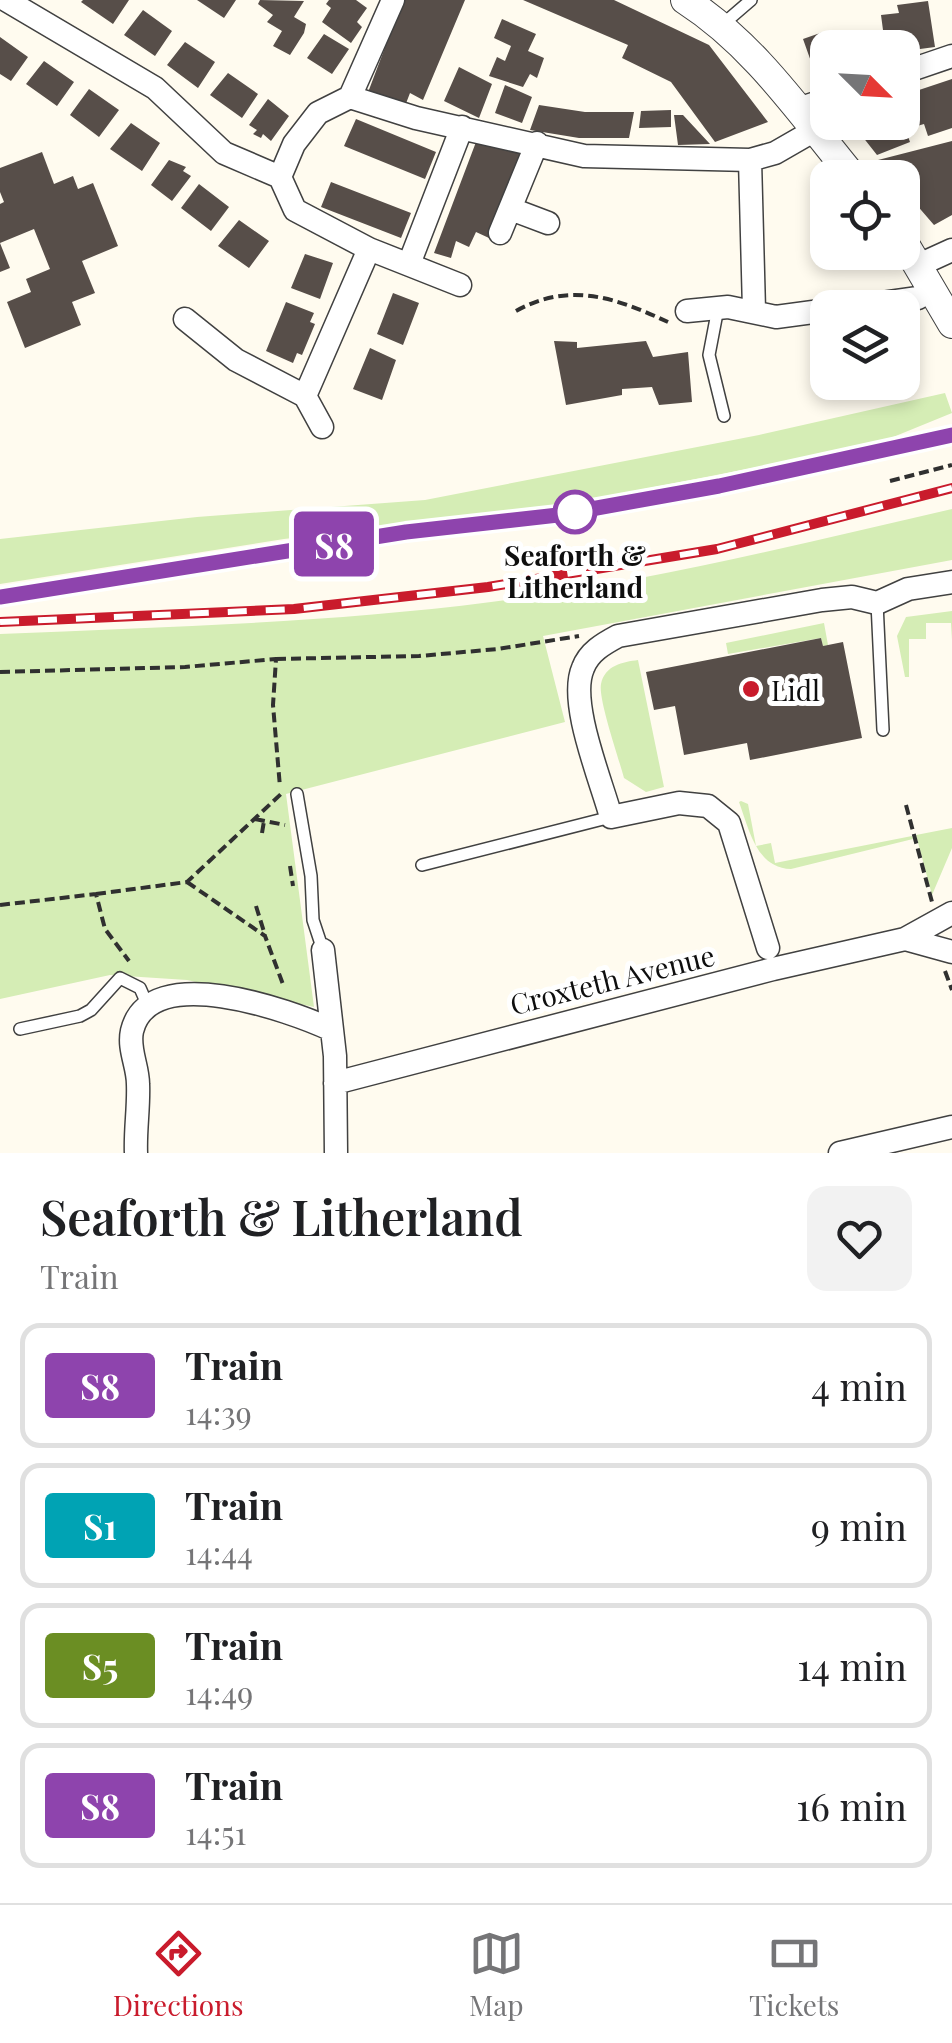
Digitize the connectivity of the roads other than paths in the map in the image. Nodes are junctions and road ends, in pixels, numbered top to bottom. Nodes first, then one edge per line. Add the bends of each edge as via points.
1 (6, 0) edge
2 (393, 0) edge
3 (685, 0) edge
4 (751, 0) edge
5 (722, 25) junction
6 (952, 56) edge
7 (920, 67) edge
8 (350, 97) junction
9 (810, 117) edge
10 (807, 120) junction
11 (462, 127) junction
12 (538, 143) junction
13 (750, 160) junction
14 (839, 160) edge
15 (280, 178) junction
16 (510, 209) junction
17 (548, 223) dead end
18 (500, 233) dead end
19 (369, 249) junction
20 (952, 250) edge
21 (409, 264) junction
22 (920, 269) edge
23 (925, 277) junction
24 (460, 285) dead end
25 (920, 292) edge
26 (687, 310) dead end
27 (754, 310) junction
28 (810, 312) edge
29 (177, 315) dead end
30 (716, 316) junction
31 (952, 324) edge
32 (305, 396) junction
33 (724, 416) dead end
34 (322, 427) dead end
35 (952, 582) edge
36 (877, 604) junction
37 (882, 730) dead end
38 (297, 794) dead end
39 (611, 817) junction
40 (422, 865) dead end
41 (944, 911) edge
42 (905, 939) junction
43 (768, 948) dead end
44 (323, 950) joint
45 (952, 952) edge
46 (147, 1004) junction
47 (20, 1029) dead end
48 (332, 1030) junction
49 (335, 1082) junction
50 (952, 1128) edge
51 (136, 1153) edge
52 (336, 1153) edge
53 (840, 1153) edge

1 - 15 street via 155,88 224,153
2 - 8 street
3 - 5 street
4 - 5 lane
5 - 10 street
6 - 7 street
8 - 11 street
8 - 15 street via 318,113 294,144
9 - 10 street
10 - 13 street via 775,153
10 - 14 street
11 - 12 street
11 - 21 street
12 - 13 street via 584,156
12 - 16 street
13 - 27 street
15 - 19 street via 295,210
16 - 17 street
16 - 18 street
19 - 21 street
19 - 32 street
20 - 23 street
21 - 24 street
22 - 23 street
23 - 25 street
23 - 31 street
26 - 30 street
27 - 28 street via 776,317
27 - 30 street
29 - 32 street via 236,360
30 - 33 lane via 710,355
32 - 34 street
35 - 36 street via 908,589
36 - 37 lane
36 - 39 street via 852,597 822,600 618,636 597,647 583,666 578,692
38 - 44 lane
39 - 40 lane
39 - 43 street via 678,802 708,806 728,823
41 - 42 street, Croxteth Avenue
42 - 45 street, Croxteth Avenue
42 - 49 street, Croxteth Avenue
44 - 48 street
46 - 47 lane via 140,988 120,978 80,1016
46 - 48 street via 166,995 202,995 294,1012
46 - 51 street via 132,1032
48 - 49 street
49 - 52 street
50 - 53 street

